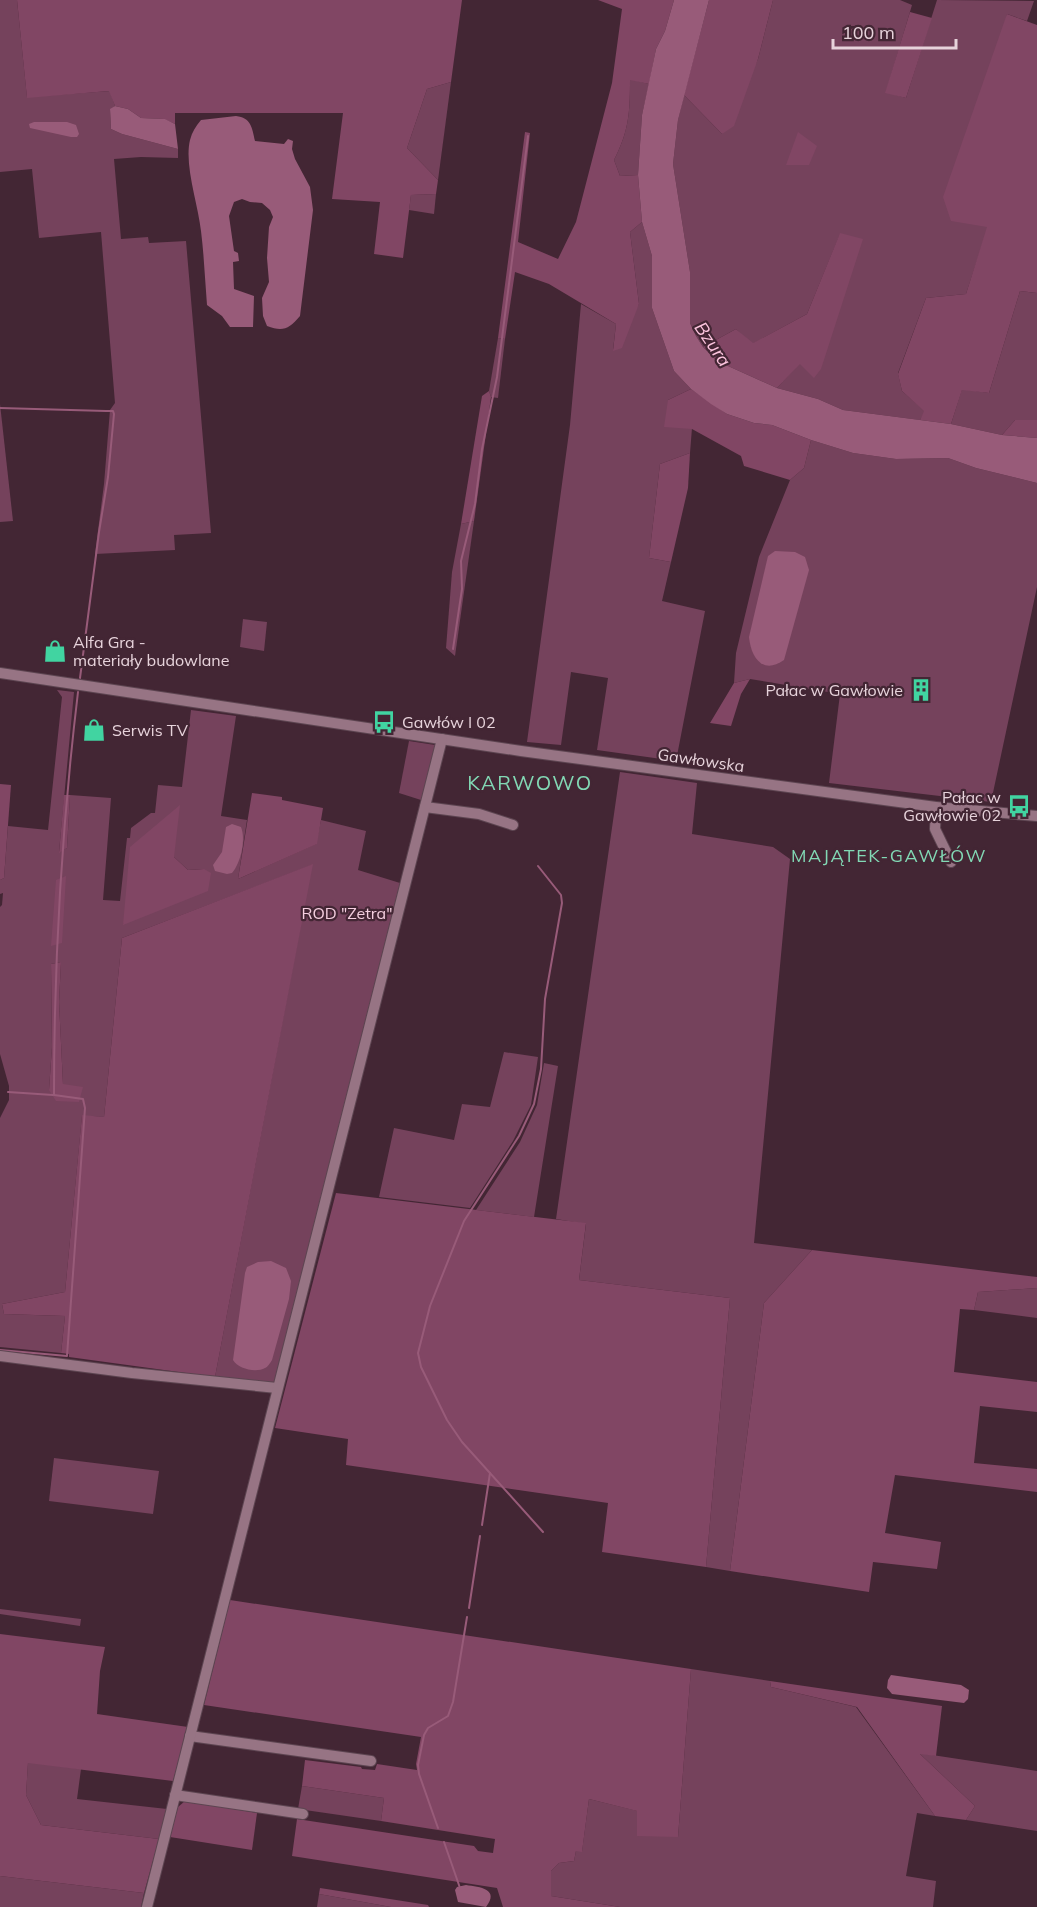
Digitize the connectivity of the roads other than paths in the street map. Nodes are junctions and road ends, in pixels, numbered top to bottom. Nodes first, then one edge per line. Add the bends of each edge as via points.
1 (0, 673) edge
2 (442, 740) junction
3 (425, 807) junction
4 (936, 807) junction
5 (1037, 816) edge
6 (513, 825) dead end
7 (951, 862) dead end
8 (0, 1356) edge
9 (277, 1389) junction
10 (190, 1736) junction
11 (371, 1761) dead end
12 (175, 1795) junction
13 (303, 1814) dead end
14 (147, 1907) edge

1 - 2 street, Gawłowska
2 - 3 street
2 - 4 street, Gawłowska
3 - 6 street via 484,816
3 - 9 street
4 - 5 street, Gawłowska
4 - 7 street via 935,829
8 - 9 street
9 - 10 street
10 - 11 street
10 - 12 street
12 - 13 street
12 - 14 street

